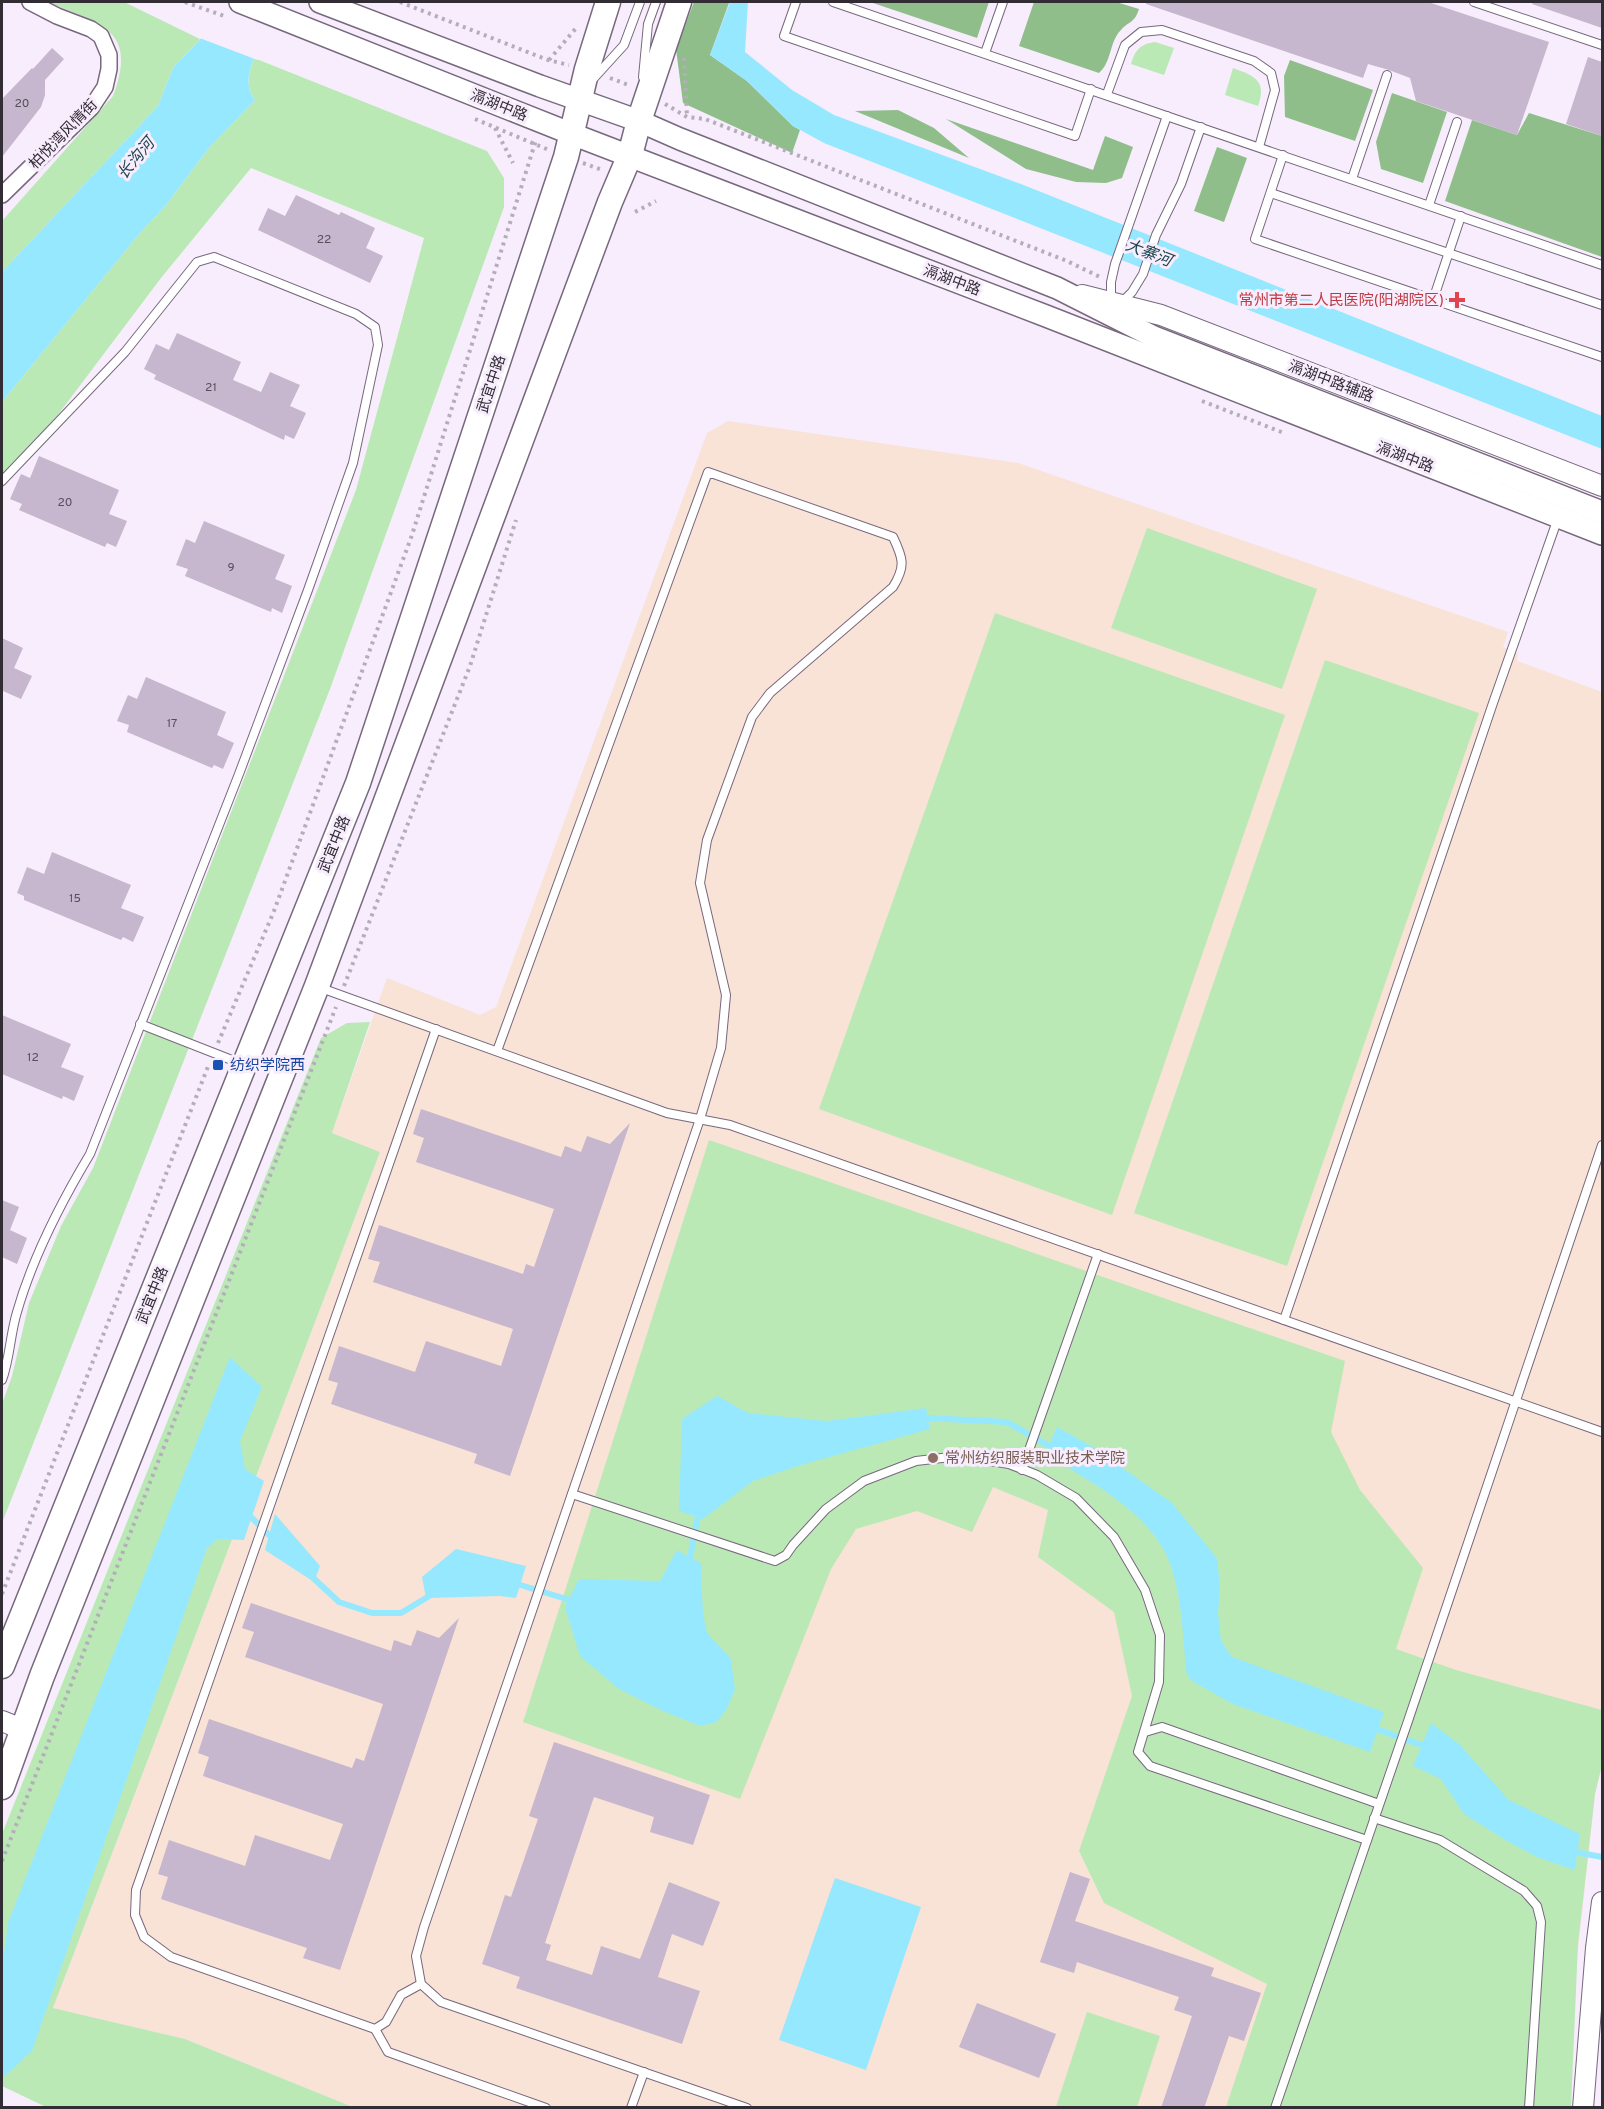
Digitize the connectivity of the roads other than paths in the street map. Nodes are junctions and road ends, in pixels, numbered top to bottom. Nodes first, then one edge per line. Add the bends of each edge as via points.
1 (30, 2) edge
2 (240, 2) edge
3 (323, 2) edge
4 (608, 2) edge
5 (640, 2) edge
6 (656, 2) edge
7 (679, 2) edge
8 (796, 2) edge
9 (833, 2) edge
10 (1003, 2) edge
11 (1474, 2) edge
12 (1602, 45) edge
13 (985, 53) junction
14 (592, 71) junction
15 (1387, 75) dead end
16 (1091, 89) junction
17 (645, 92) junction
18 (1107, 94) junction
19 (581, 99) junction
20 (1167, 116) junction
21 (639, 121) junction
22 (1457, 122) dead end
23 (1201, 127) junction
24 (569, 145) junction
25 (1258, 147) junction
26 (630, 155) junction
27 (1283, 155) junction
28 (1352, 179) junction
29 (1271, 193) junction
30 (2, 195) edge
31 (1429, 205) junction
32 (1461, 216) junction
33 (1448, 253) junction
34 (1602, 265) edge
35 (1433, 300) junction
36 (1602, 305) edge
37 (1114, 307) junction
38 (1602, 357) edge
39 (2, 481) edge
40 (1602, 486) edge
41 (1562, 508) junction
42 (1602, 512) edge
43 (1602, 534) edge
44 (317, 986) junction
45 (140, 1024) junction
46 (436, 1029) junction
47 (497, 1051) junction
48 (245, 1065) junction
49 (700, 1119) junction
50 (1602, 1145) edge
51 (1098, 1254) junction
52 (1284, 1320) junction
53 (2, 1380) edge
54 (1516, 1402) junction
55 (1602, 1432) edge
56 (1022, 1470) junction
57 (572, 1494) junction
58 (2, 1666) edge
59 (13, 1725) edge
60 (1145, 1732) junction
61 (2, 1787) edge
62 (1379, 1804) junction
63 (1374, 1818) junction
64 (1367, 1840) junction
65 (1602, 1902) edge
66 (420, 1984) junction
67 (375, 2029) junction
68 (644, 2072) junction
69 (722, 2103) edge
70 (546, 2108) edge
71 (631, 2108) edge
72 (747, 2108) edge
73 (1275, 2108) edge
74 (1529, 2108) edge
75 (1583, 2108) edge

1 - 30 street, 柏悦湾风情街 via 101,36 109,55 109,69 105,87 91,108
2 - 24 main road, 滆湖中路
3 - 19 main road, 滆湖中路
4 - 14 main road, 武宜中路
5 - 14 lane via 624,45
6 - 17 lane via 648,24
7 - 17 main road
8 - 16 lane via 784,36 1075,136
9 - 13 lane
10 - 13 lane
11 - 12 lane
13 - 16 lane
14 - 19 main road, 武宜中路
15 - 28 lane
16 - 18 lane
17 - 21 main road
18 - 20 lane
18 - 25 lane via 1125,45 1141,32 1162,30 1254,61 1271,73 1275,90
19 - 21 main road, 滆湖中路
19 - 24 main road, 武宜中路
20 - 23 lane
20 - 37 lane via 1115,264 1111,282
21 - 26 main road
21 - 37 main road, 滆湖中路 via 1057,288
22 - 31 lane
23 - 25 lane
23 - 37 lane via 1143,274 1132,292
24 - 26 main road, 滆湖中路
24 - 48 main road, 武宜中路 via 358,783
25 - 27 lane
26 - 41 main road, 滆湖中路
26 - 44 main road
27 - 28 lane
27 - 29 lane
28 - 31 lane
29 - 33 lane
29 - 35 lane via 1255,239
31 - 32 lane
32 - 33 lane
32 - 34 lane
33 - 35 lane
33 - 36 lane
35 - 38 lane
37 - 40 street, 滆湖中路辅路 via 1161,315
37 - 41 main road, 滆湖中路 via 1154,337
39 - 45 lane via 125,352 197,262 214,257 356,314 375,327 378,345 353,463 243,763
41 - 42 main road, 滆湖中路
41 - 43 main road, 滆湖中路
41 - 52 lane
44 - 46 lane
44 - 59 main road via 42,1676
45 - 48 lane
45 - 53 lane via 90,1154 36,1257 16,1314
46 - 47 lane
46 - 67 lane via 136,1890 135,1916 144,1937 171,1957
47 - 49 lane via 667,1113
47 - 49 lane via 708,472 893,537 902,556 902,573 893,588 770,693 752,717 707,840 700,883 726,995 721,1048
48 - 58 main road, 武宜中路
49 - 51 lane via 730,1125
49 - 57 lane
50 - 54 lane
51 - 52 lane
51 - 56 lane
52 - 54 lane
54 - 55 lane
54 - 62 lane
56 - 57 lane via 1009,1464 959,1456 916,1461 864,1481 826,1509 786,1555 775,1561
56 - 60 lane via 1076,1498 1114,1537 1145,1590 1160,1635 1159,1682
57 - 66 lane via 424,1927 416,1956
59 - 61 main road
60 - 62 lane via 1162,1727
60 - 64 lane via 1138,1752 1150,1766
62 - 63 lane
63 - 64 lane
63 - 74 lane via 1440,1840 1524,1891 1537,1906 1541,1922
64 - 73 lane
65 - 75 street
66 - 67 lane via 401,1995 386,2022
66 - 68 lane via 441,2002
67 - 70 lane via 388,2052
68 - 69 lane
68 - 71 lane
69 - 72 lane

